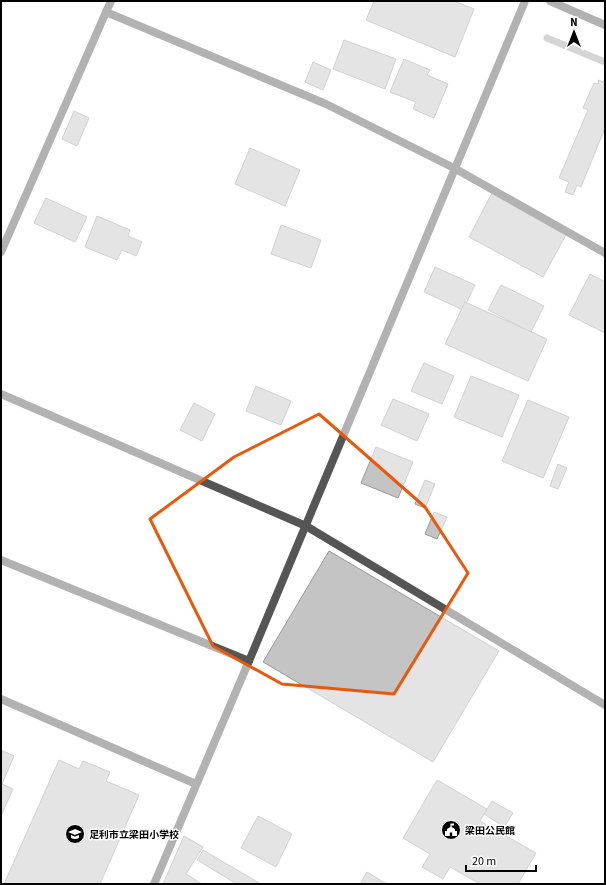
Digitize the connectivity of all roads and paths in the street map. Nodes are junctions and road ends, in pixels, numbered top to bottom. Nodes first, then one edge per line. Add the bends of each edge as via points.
1 (111, 1) edge
2 (525, 1) edge
3 (550, 1) edge
4 (106, 12) junction
5 (605, 25) edge
6 (454, 168) junction
7 (1, 252) edge
8 (605, 253) edge
9 (1, 394) edge
10 (306, 526) junction
11 (1, 560) edge
12 (249, 661) junction
13 (1, 698) edge
14 (605, 705) edge
15 (196, 784) junction
16 (154, 884) edge

1 - 4 street
2 - 6 street
3 - 5 street
4 - 6 street via 326,104
4 - 7 street
6 - 8 street
6 - 10 street
9 - 10 street
10 - 12 street
10 - 14 street
11 - 12 street
12 - 15 street
13 - 15 street
15 - 16 street

